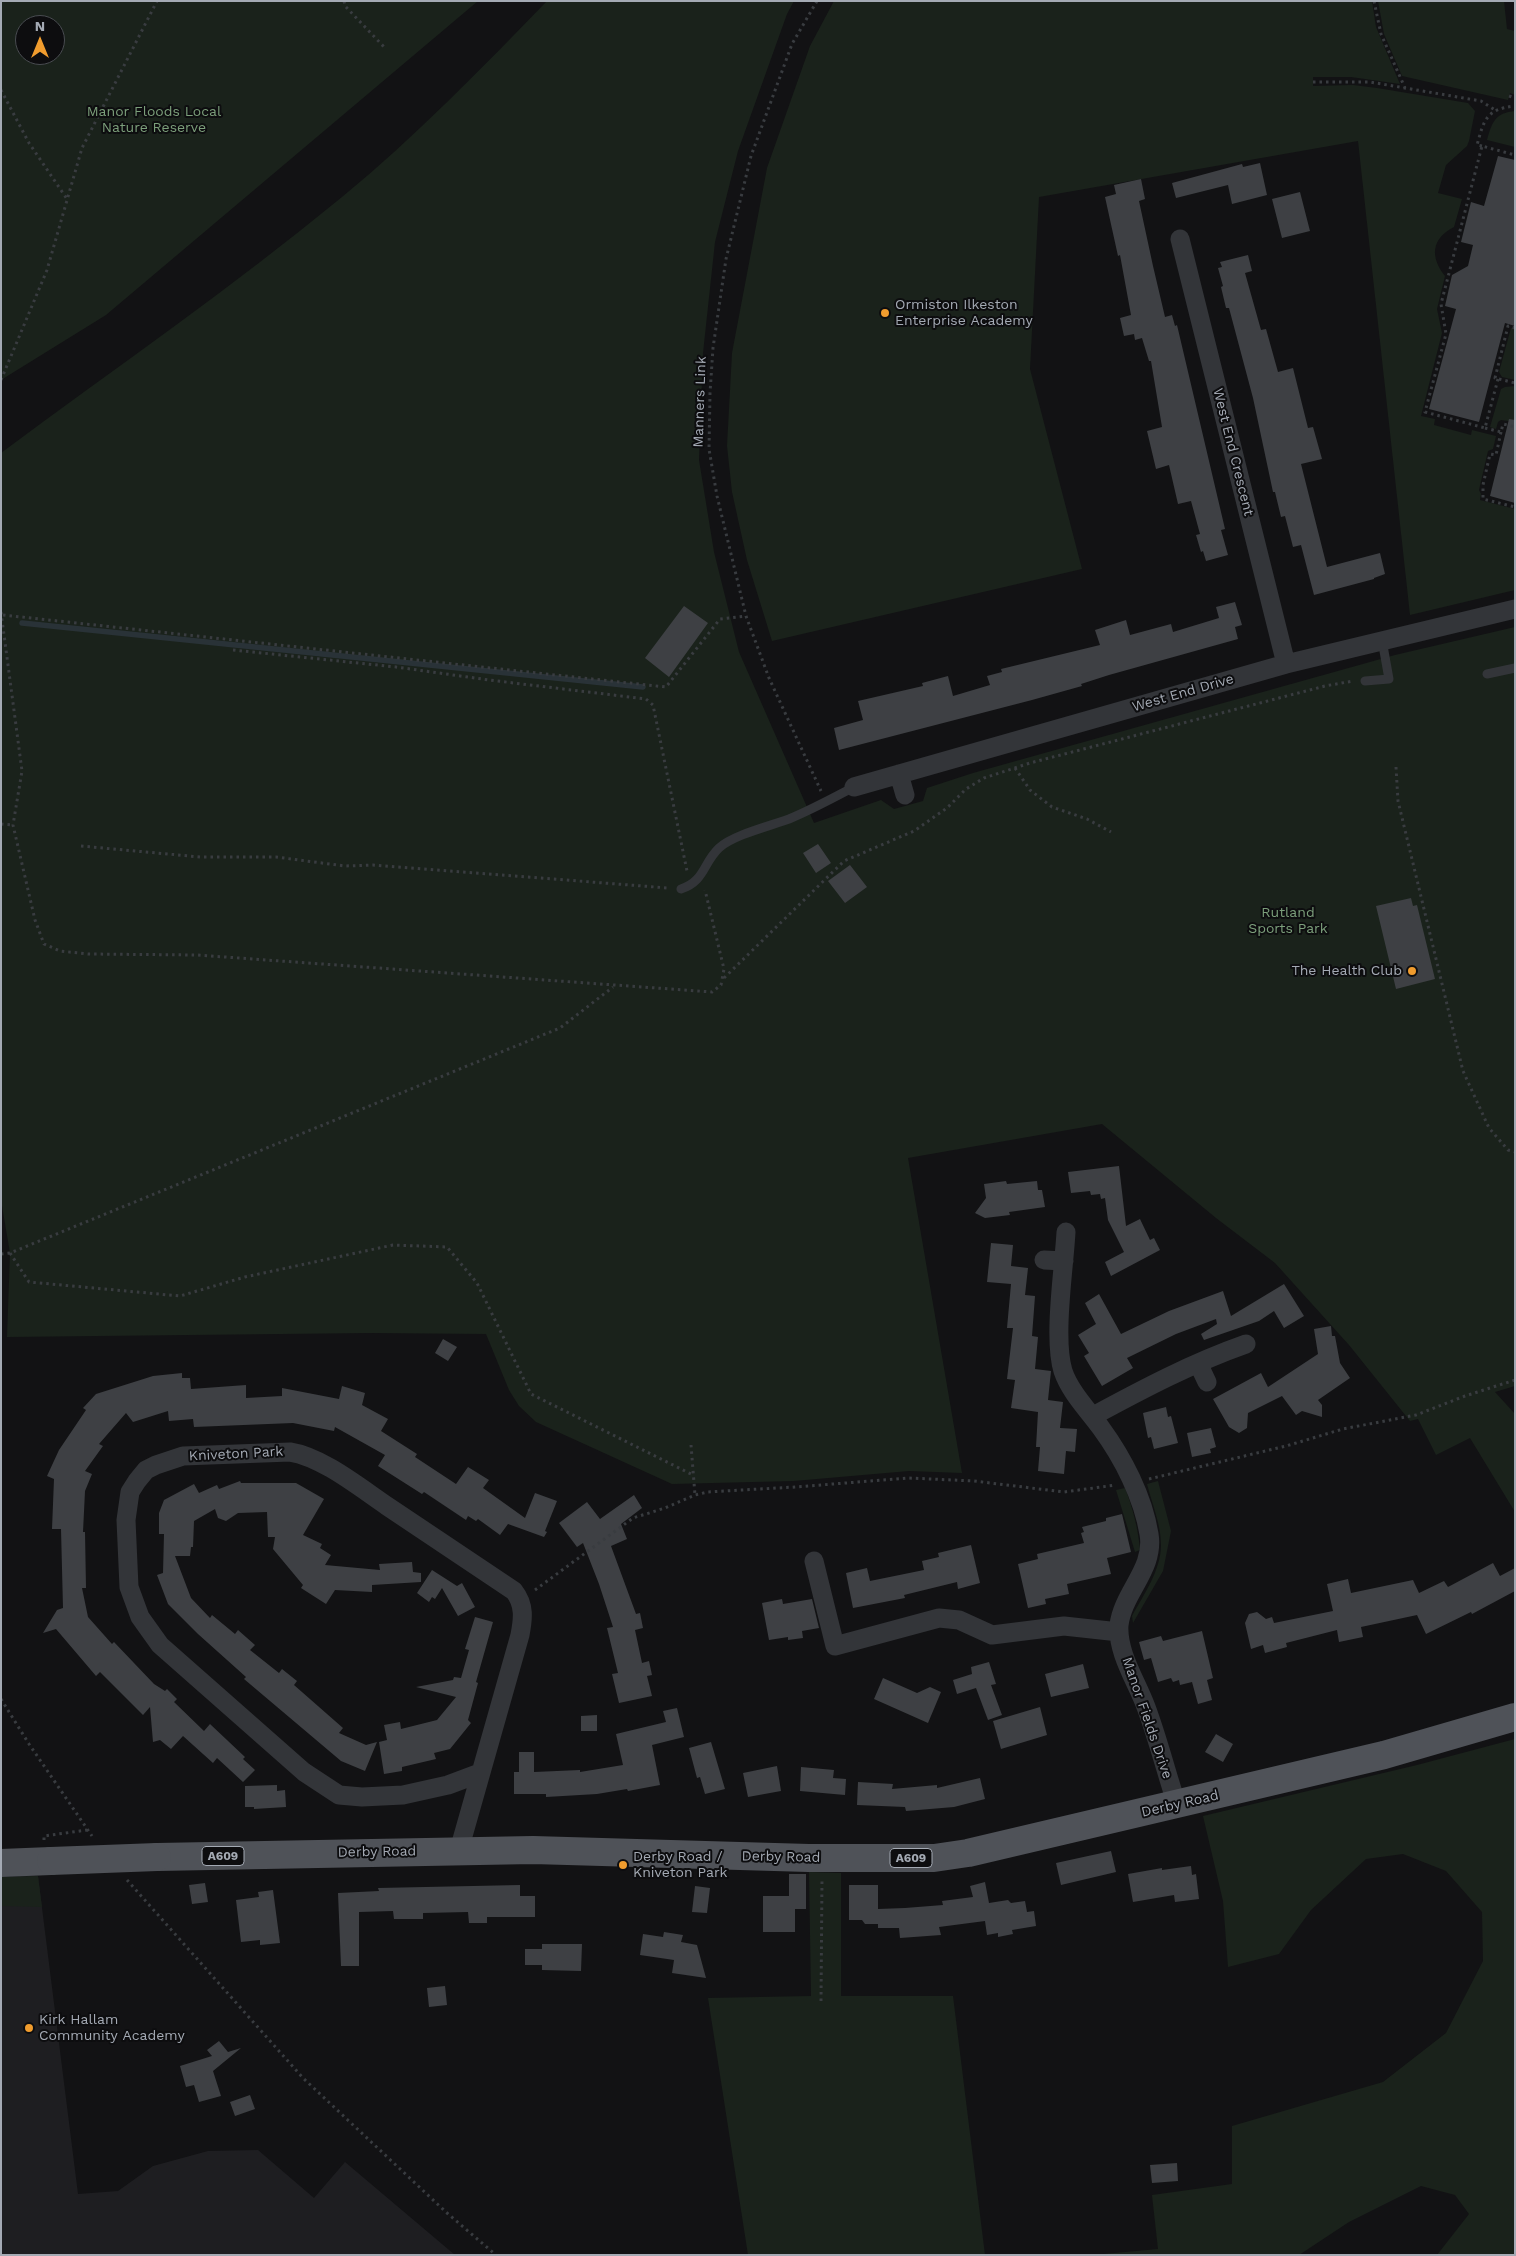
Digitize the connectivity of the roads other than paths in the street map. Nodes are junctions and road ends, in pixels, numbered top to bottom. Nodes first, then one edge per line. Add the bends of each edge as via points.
1 (1180, 239) dead end
2 (1515, 609) edge
3 (1382, 640) junction
4 (1286, 664) junction
5 (1515, 668) edge
6 (1487, 674) dead end
7 (1366, 681) road end
8 (899, 774) junction
9 (854, 787) joint
10 (905, 795) dead end
11 (685, 887) road end
12 (1066, 1232) dead end
13 (1044, 1260) dead end
14 (1064, 1261) junction
15 (1246, 1344) dead end
16 (1198, 1363) junction
17 (1207, 1382) dead end
18 (1093, 1416) junction
19 (814, 1561) dead end
20 (1119, 1632) junction
21 (1515, 1717) edge
22 (480, 1773) junction
23 (1177, 1805) junction
24 (460, 1850) junction
25 (1, 1863) edge

1 - 4 street, West End Crescent
2 - 3 street, West End Drive
3 - 4 street, West End Drive
3 - 7 lane via 1389,679
4 - 8 street, West End Drive
5 - 6 lane
8 - 9 street, West End Drive
8 - 10 street
9 - 11 lane via 718,848 703,874
12 - 14 street, Manor Fields Drive
13 - 14 street
14 - 18 street, Manor Fields Drive via 1061,1362 1070,1386
15 - 16 street
16 - 17 street
16 - 18 street
18 - 20 street, Manor Fields Drive via 1133,1483 1149,1532 1150,1553 1122,1612
19 - 20 street via 834,1646 939,1618 959,1620 992,1635 1064,1626
20 - 23 street, Manor Fields Drive
21 - 23 main road, Derby Road / A609 via 1384,1755
22 - 22 street, Kniveton Park via 520,1635 523,1613 514,1591 358,1486 300,1453 203,1454 168,1459 146,1470 130,1492 126,1520 129,1587 140,1617 160,1645 304,1772 339,1794 362,1797 403,1794 448,1785
22 - 24 street
23 - 24 main road, Derby Road / A609 via 934,1858
24 - 25 main road, Derby Road / A609, bridge via 157,1858 48,1852

